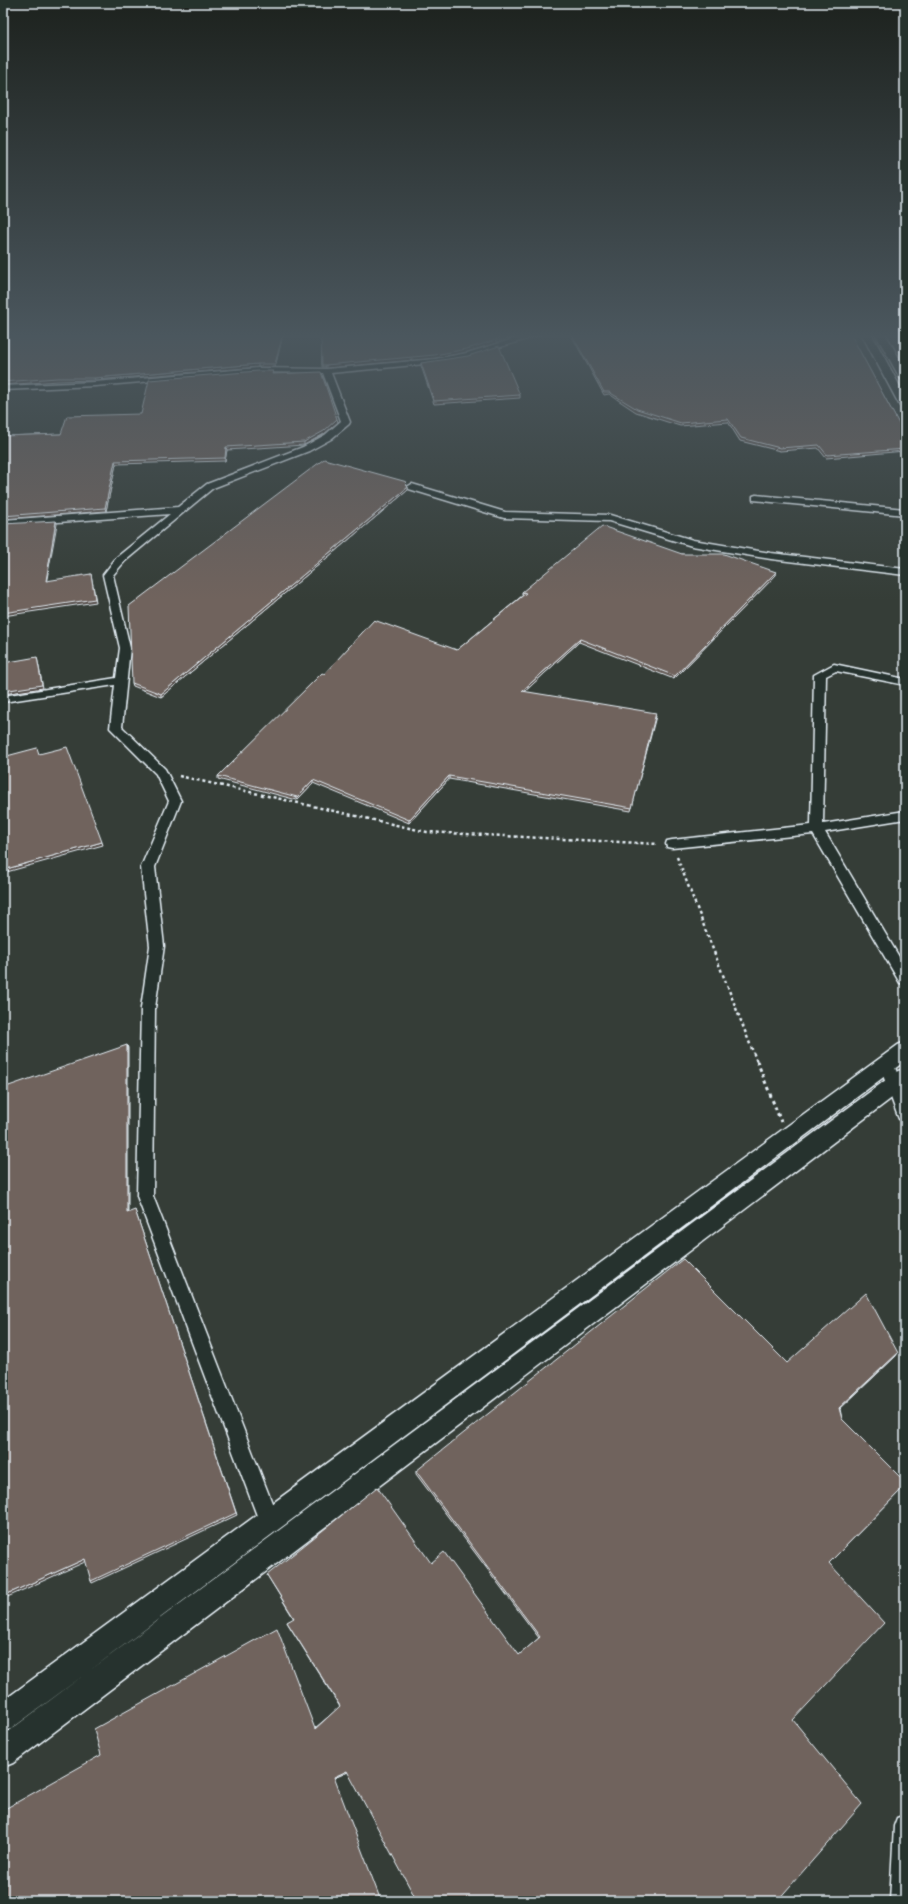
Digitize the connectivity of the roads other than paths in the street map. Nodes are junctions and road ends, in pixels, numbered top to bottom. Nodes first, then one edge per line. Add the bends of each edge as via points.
1 (346, 422) edge
2 (412, 487) dead end
3 (756, 498) dead end
4 (181, 510) junction
5 (905, 512) edge
6 (3, 523) edge
7 (905, 572) edge
8 (122, 681) junction
9 (905, 682) edge
10 (3, 699) edge
11 (905, 815) edge
12 (817, 828) junction
13 (672, 844) road end
14 (905, 979) edge
15 (905, 1050) edge
16 (895, 1075) edge
17 (905, 1114) edge
18 (269, 1521) junction
19 (3, 1718) edge
20 (3, 1753) edge
21 (905, 1826) edge
22 (902, 1901) edge

1 - 4 street via 328,437 306,449 210,486
2 - 7 street via 504,514 610,518 692,543 770,556
3 - 5 street
4 - 6 street
4 - 8 street via 122,558 108,575 125,648
8 - 10 street
8 - 18 street via 116,728 161,772 175,801 148,867 157,946 148,1008 145,1196
9 - 12 street via 834,667 820,675
11 - 12 street
12 - 13 street
12 - 14 street
15 - 16 street
16 - 17 street
16 - 18 street via 787,1138
16 - 20 street
18 - 19 street
21 - 22 street

